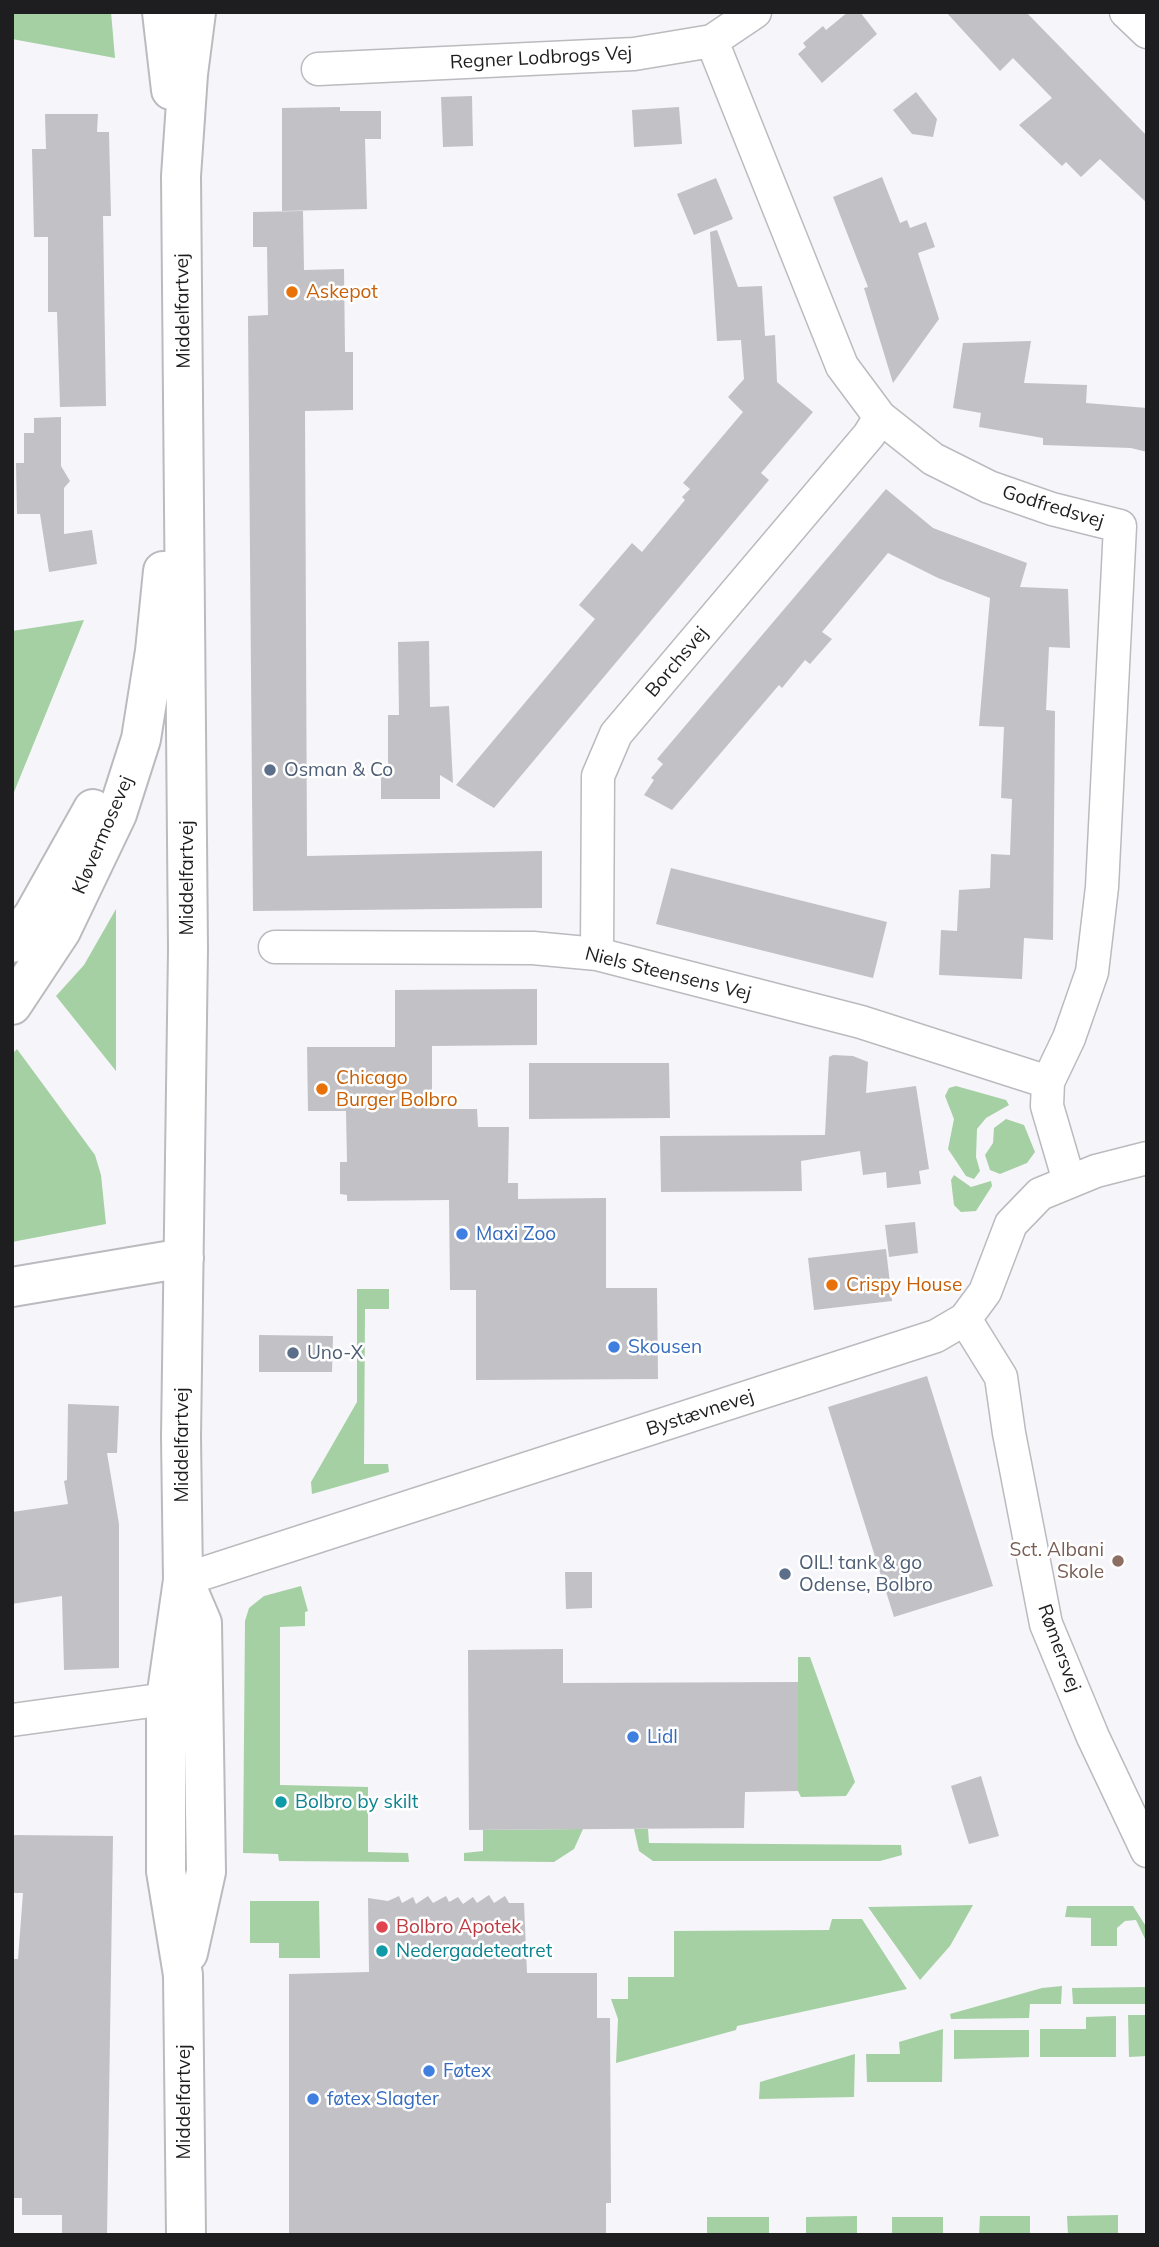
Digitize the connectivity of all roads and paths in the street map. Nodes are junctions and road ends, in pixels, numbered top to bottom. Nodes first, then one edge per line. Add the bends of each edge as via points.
1 (162, 12) edge
2 (196, 12) edge
3 (755, 12) edge
4 (1126, 12) edge
5 (1147, 33) edge
6 (712, 41) junction
7 (318, 69) dead end
8 (181, 176) junction
9 (183, 370) junction
10 (880, 417) junction
11 (155, 651) junction
12 (12, 943) edge
13 (275, 947) dead end
14 (597, 954) junction
15 (12, 1005) edge
16 (1048, 1082) junction
17 (1147, 1158) edge
18 (1069, 1181) junction
19 (184, 1258) junction
20 (12, 1287) edge
21 (965, 1319) junction
22 (183, 1580) junction
23 (166, 1699) junction
24 (12, 1720) edge
25 (1147, 1850) edge
26 (183, 1975) junction
27 (185, 2233) edge

1 - 8 main road, Middelfartvej
2 - 8 main road, Middelfartvej
3 - 6 street, Regner Lodbrogs Vej
4 - 5 street
6 - 7 street, Regner Lodbrogs Vej via 634,54
6 - 10 street, Godfredsvej via 842,366
8 - 9 main road, Middelfartvej
9 - 11 main road, Kløvermosevej
9 - 19 main road, Middelfartvej via 188,940
10 - 14 street, Borchsvej via 617,734 598,775
10 - 16 street, Godfredsvej via 933,458 989,487 1120,526 1102,887 1093,972
11 - 12 main road, Kløvermosevej via 95,805 33,916
11 - 15 main road, Kløvermosevej via 141,739 117,814 61,931
13 - 14 street, Niels Steensens Vej via 533,948
14 - 16 street, Niels Steensens Vej via 861,1023
16 - 18 street, Godfredsvej via 1047,1106
17 - 18 street, Bystævnevej
18 - 21 street, Bystævnevej via 1040,1194 1011,1224 985,1292
19 - 20 main road
19 - 22 main road, Middelfartvej
21 - 22 street, Bystævnevej via 936,1336
21 - 25 street, Rømersvej via 1001,1377 1046,1624
22 - 23 main road, Middelfartvej
22 - 26 main road, Middelfartvej via 202,1623 206,1872
23 - 24 street
23 - 26 main road, Middelfartvej via 166,1871
26 - 27 main road, Middelfartvej

